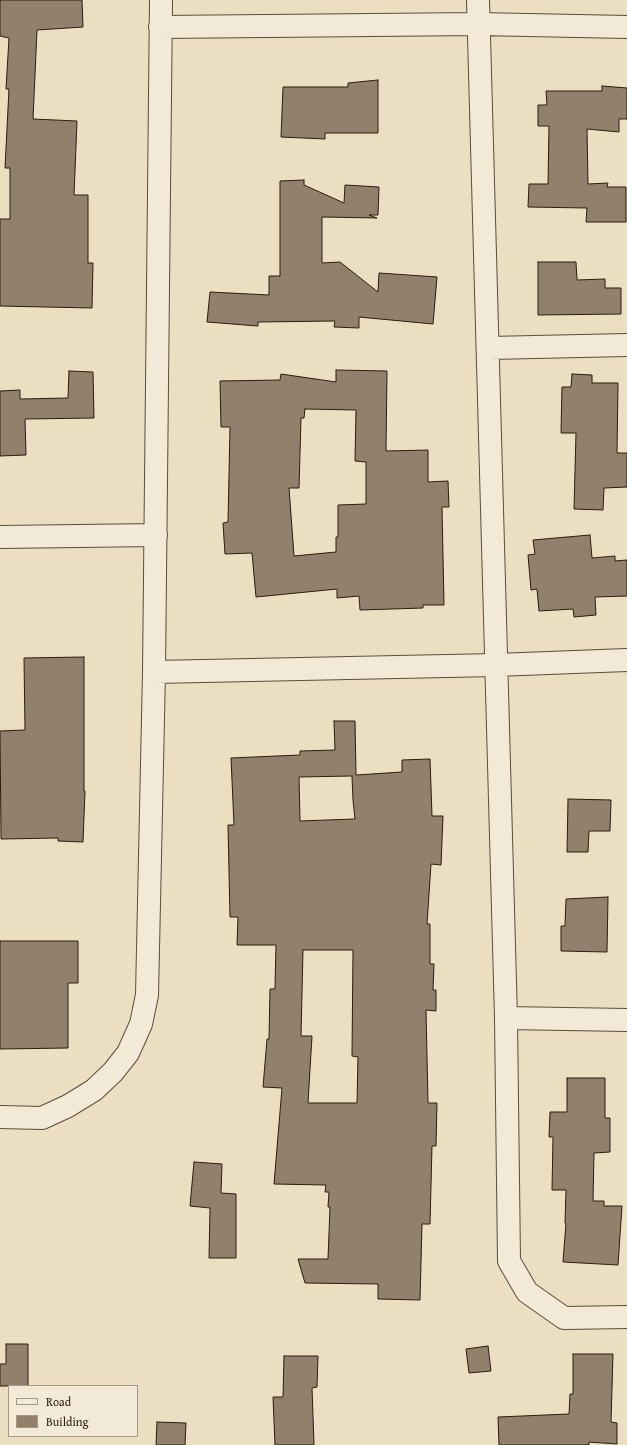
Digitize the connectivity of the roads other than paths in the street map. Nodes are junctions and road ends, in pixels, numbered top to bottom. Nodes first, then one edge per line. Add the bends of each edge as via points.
1 (161, 0) edge
2 (478, 0) edge
3 (478, 24) junction
4 (160, 27) junction
5 (627, 27) edge
6 (627, 345) edge
7 (489, 348) junction
8 (156, 534) junction
9 (0, 537) edge
10 (627, 660) edge
11 (496, 665) junction
12 (154, 672) junction
13 (506, 1018) junction
14 (627, 1020) edge
15 (0, 1117) edge
16 (627, 1317) edge

1 - 4 street
2 - 3 street
3 - 4 street
3 - 5 street
3 - 7 street
4 - 8 street
6 - 7 street
7 - 11 street
8 - 9 street
8 - 12 street
10 - 11 street
11 - 12 street
11 - 13 street
12 - 15 street via 147,995 141,1024 128,1054 94,1090 42,1118
13 - 14 street
13 - 16 street via 509,1261 527,1292 564,1318

